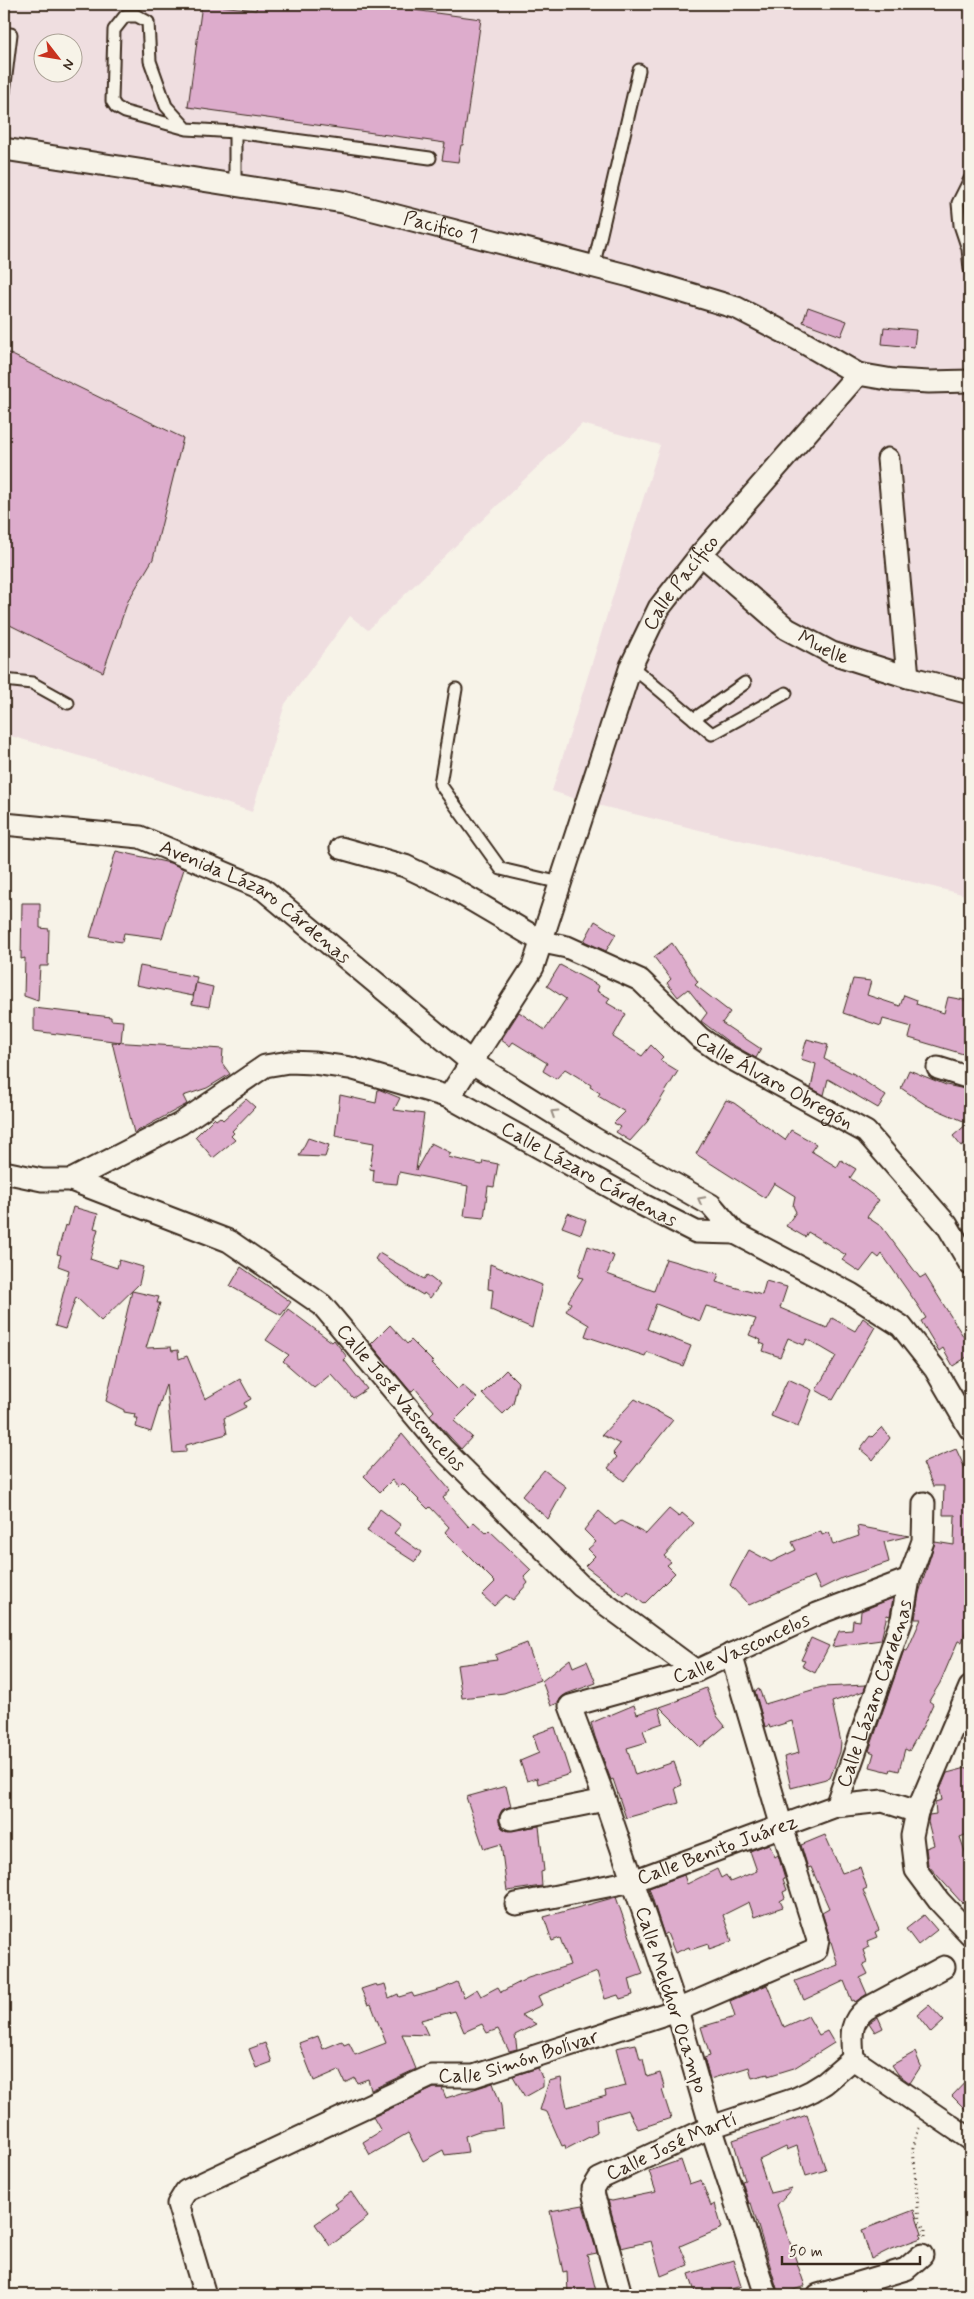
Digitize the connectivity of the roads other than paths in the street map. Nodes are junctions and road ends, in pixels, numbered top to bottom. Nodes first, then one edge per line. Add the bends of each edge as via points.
1 (4, 34) edge
2 (639, 70) dead end
3 (4, 92) edge
4 (187, 129) junction
5 (235, 132) junction
6 (4, 149) edge
7 (430, 158) dead end
8 (970, 179) edge
9 (235, 185) junction
10 (593, 268) junction
11 (970, 269) edge
12 (858, 374) junction
13 (970, 381) edge
14 (888, 459) dead end
15 (701, 554) junction
16 (631, 666) junction
17 (908, 677) junction
18 (4, 680) edge
19 (745, 683) dead end
20 (456, 689) dead end
21 (786, 693) dead end
22 (970, 693) edge
23 (68, 703) dead end
24 (694, 720) junction
25 (4, 824) edge
26 (341, 848) dead end
27 (561, 883) junction
28 (542, 942) junction
29 (471, 1062) junction
30 (938, 1068) dead end
31 (970, 1078) edge
32 (449, 1097) junction
33 (4, 1172) edge
34 (71, 1180) junction
35 (735, 1233) junction
36 (970, 1264) edge
37 (970, 1429) edge
38 (924, 1502) dead end
39 (909, 1579) junction
40 (731, 1654) junction
41 (696, 1671) junction
42 (970, 1688) edge
43 (570, 1706) joint
44 (605, 1800) junction
45 (836, 1806) junction
46 (917, 1812) junction
47 (511, 1819) dead end
48 (782, 1827) junction
49 (633, 1881) junction
50 (516, 1904) dead end
51 (970, 1934) edge
52 (944, 1967) dead end
53 (677, 2010) junction
54 (853, 2059) junction
55 (711, 2127) junction
56 (970, 2139) edge
57 (922, 2255) road end
58 (205, 2295) edge
59 (621, 2295) edge
60 (766, 2295) edge
61 (818, 2295) edge

1 - 3 lane via 12,34
2 - 10 lane
4 - 4 lane via 125,112 112,100 114,30 125,16 137,16 148,22 150,61 166,106
4 - 5 lane
5 - 7 lane
5 - 9 lane
6 - 9 street, Pacifico 1
8 - 11 lane via 958,203
9 - 10 street, Pacifico 1 via 343,202
10 - 12 street, Pacifico 1 via 737,308
12 - 13 street via 902,381
12 - 15 street, Calle Pacífico
14 - 17 street
15 - 16 street, Calle Pacífico via 659,608
15 - 17 street, Muelle via 787,630 832,653
16 - 24 lane
16 - 27 street, Calle Pacífico
17 - 22 street, Muelle
18 - 23 lane via 32,683
19 - 24 lane
20 - 27 lane via 440,784 502,869
21 - 24 lane via 712,734
25 - 29 street, Avenida Lázaro Cárdenas via 140,837 263,889
26 - 28 street, Calle Álvaro Obregón via 405,866 452,889
27 - 28 street, Calle Pacífico
28 - 29 street, Calle Pacífico via 533,967
28 - 36 street, Calle Álvaro Obregón via 567,947 640,980 700,1038 723,1054 866,1132 947,1225
29 - 32 street
35 -> 29 street, Calle Lázaro Cárdenas via 711,1205
30 - 31 street
32 - 34 street, Calle José Vasconcelos via 350,1068 297,1062 265,1066 180,1124
32 - 35 street, Calle Lázaro Cárdenas via 696,1232
33 - 34 street, Calle José Vasconcelos via 42,1180
34 - 41 street, Calle José Vasconcelos via 229,1241 322,1305 442,1448 581,1586
35 - 37 street, Calle Lázaro Cárdenas via 851,1294 901,1326 935,1369
38 - 39 street, Calle Lázaro Cárdenas via 922,1541
39 - 40 street, Calle Vasconcelos via 817,1614
39 - 45 street, Calle Lázaro Cárdenas via 902,1620
40 - 41 street, Calle Vasconcelos
40 - 48 street
41 - 43 street, Calle Vasconcelos
42 - 46 street
43 - 44 street, Calle Melchor Ocampo
44 - 47 street
44 - 49 street, Calle Melchor Ocampo
45 - 46 street, Calle Benito Juárez via 884,1801
45 - 48 street, Calle Benito Juárez
46 - 51 street via 912,1836 916,1870 938,1902
48 - 49 street, Calle Benito Juárez
48 - 53 street, Calle Simón Bolívar via 818,1947 813,1953
49 - 50 street, Calle Benito Juárez
49 - 53 street, Calle Melchor Ocampo
52 - 54 street via 856,2016 852,2028
53 - 55 street, Calle Melchor Ocampo
53 - 58 street, Calle Simón Bolívar via 474,2076 431,2076 186,2191 178,2204
54 - 55 street, Calle José Martí via 825,2083 804,2095
54 - 56 street
55 - 59 street, Calle José Martí via 595,2183 592,2189
55 - 60 street, Calle Melchor Ocampo
57 - 61 street via 906,2269

